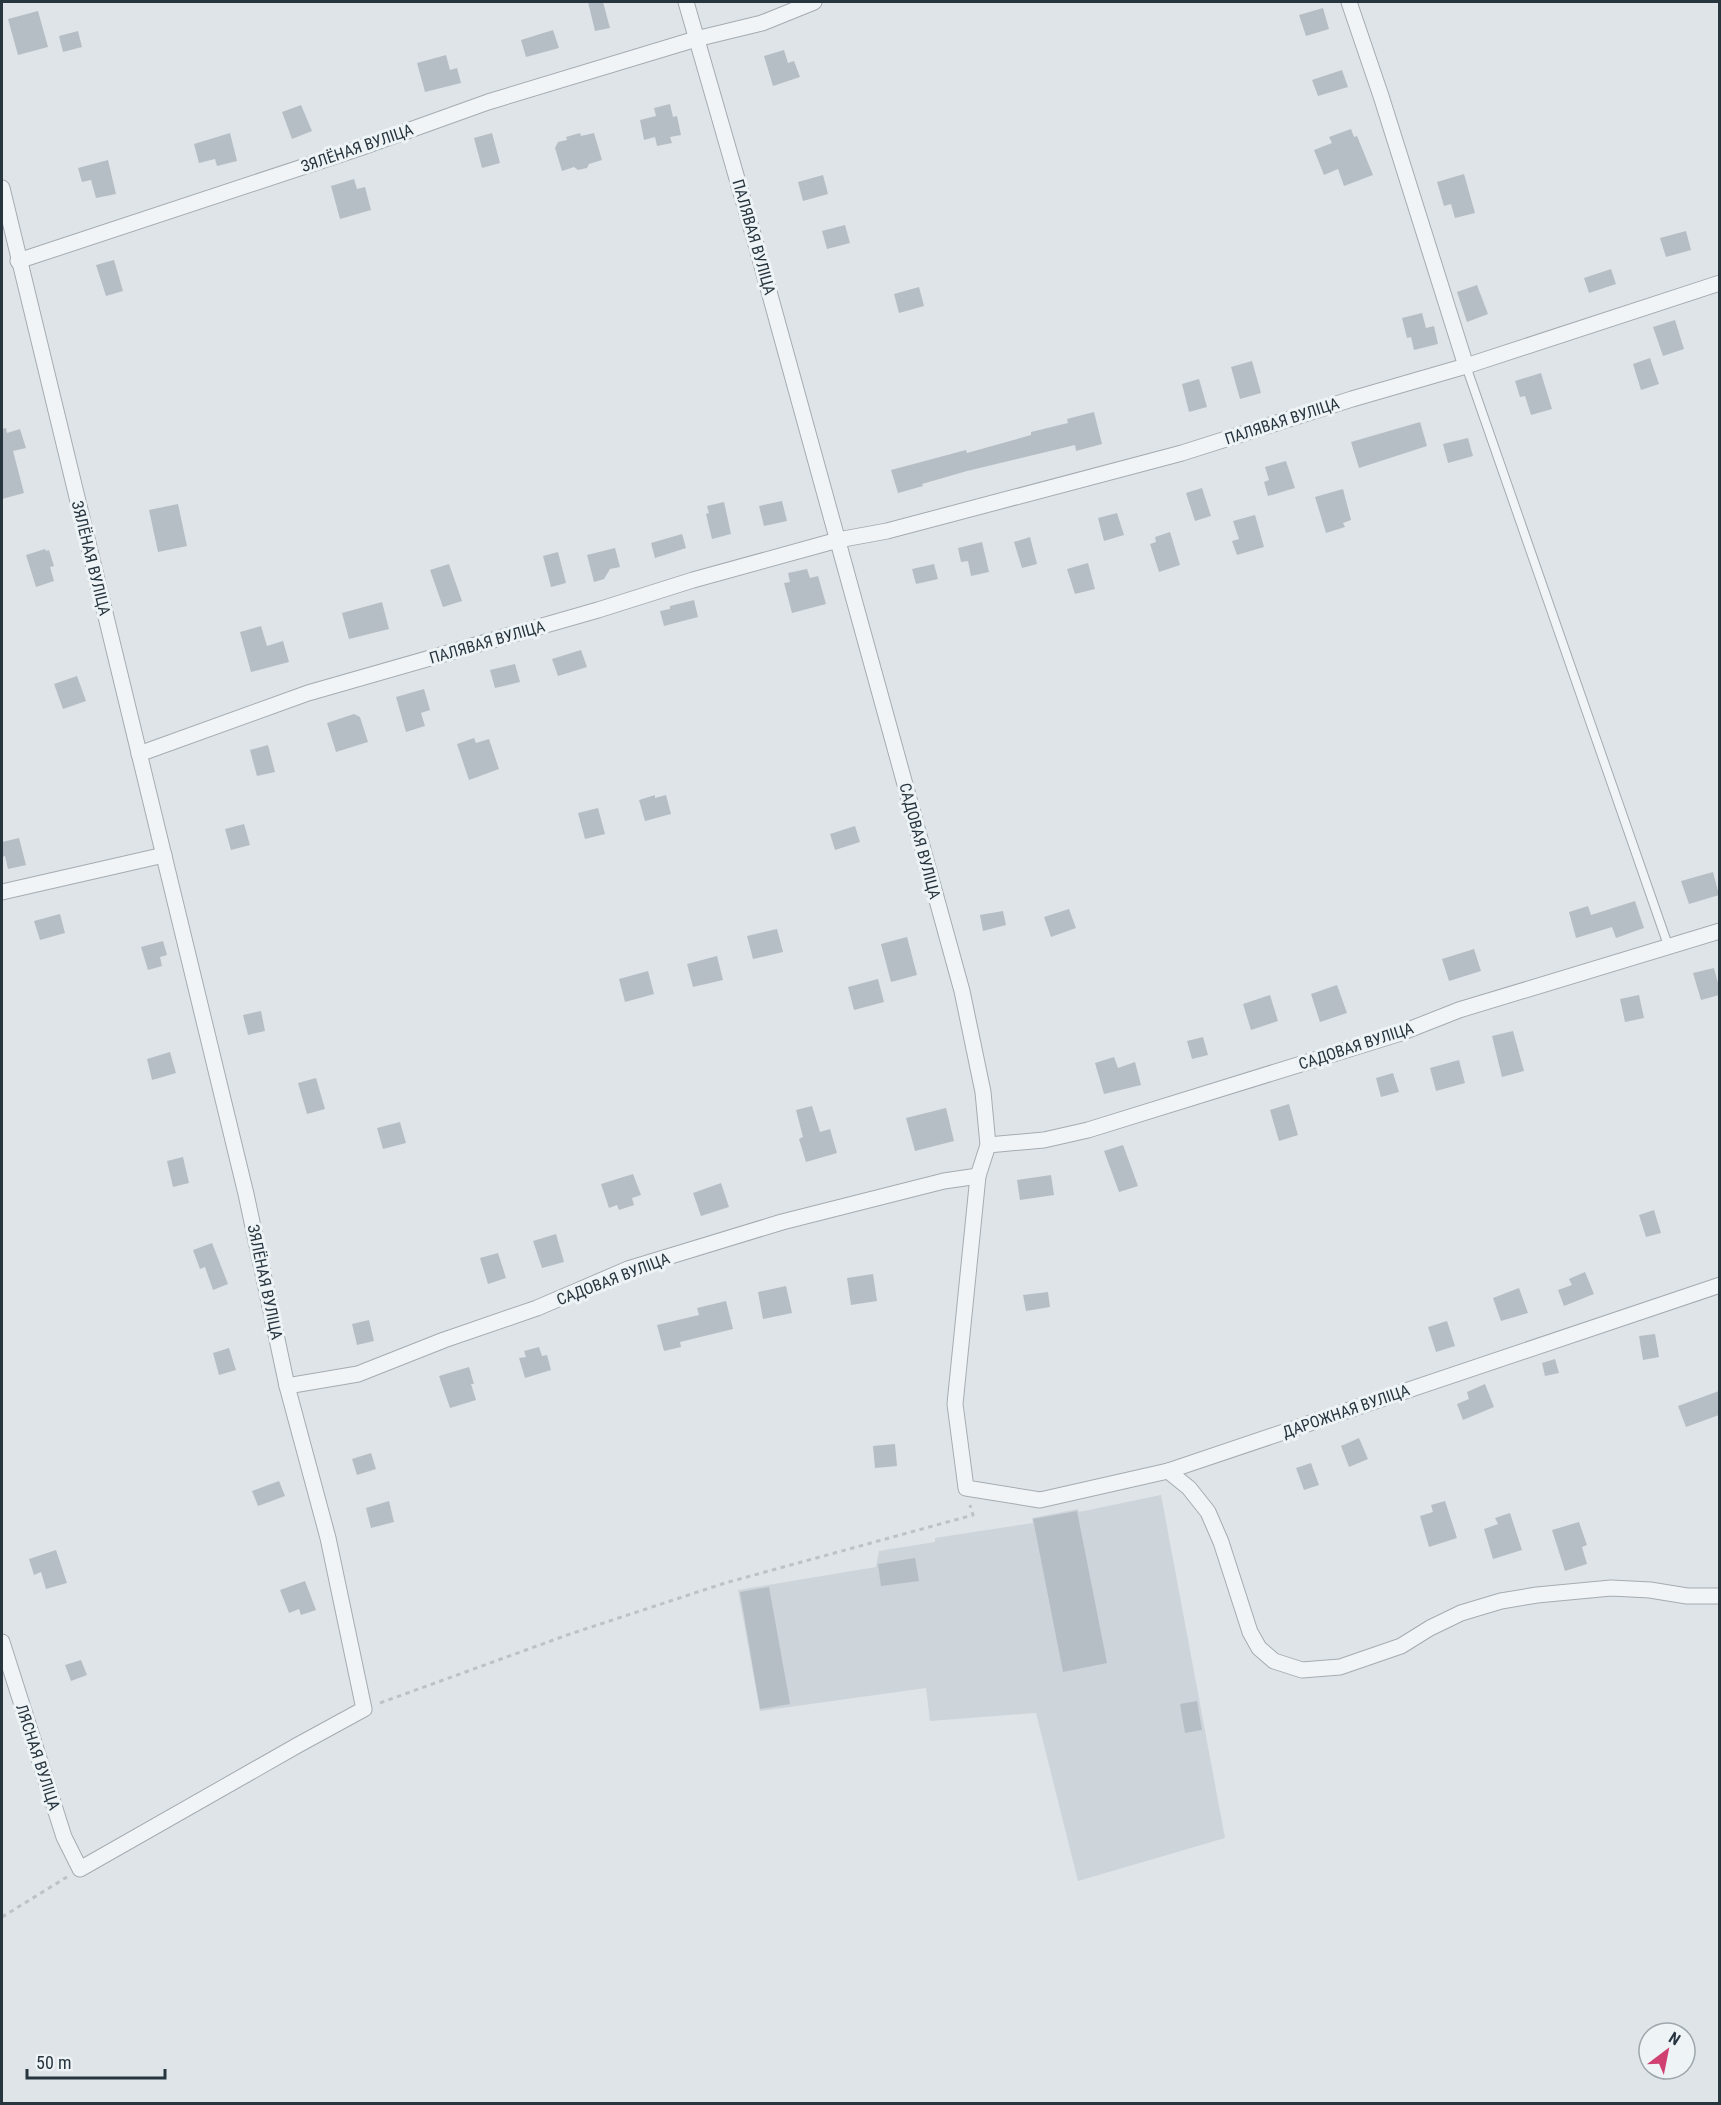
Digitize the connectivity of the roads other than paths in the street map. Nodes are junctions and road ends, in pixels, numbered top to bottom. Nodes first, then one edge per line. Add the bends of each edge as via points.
1 (686, 2) edge
2 (814, 2) edge
3 (1349, 2) edge
4 (696, 39) junction
5 (2, 188) edge
6 (18, 261) junction
7 (1719, 283) edge
8 (1466, 366) junction
9 (838, 540) junction
10 (139, 754) junction
11 (164, 855) junction
12 (2, 892) edge
13 (1719, 931) edge
14 (1669, 948) junction
15 (988, 1145) junction
16 (978, 1176) junction
17 (1719, 1286) edge
18 (287, 1386) junction
19 (1168, 1471) junction
20 (966, 1488) joint
21 (1719, 1596) edge
22 (2, 1642) edge
23 (80, 1869) joint

1 - 4 street
2 - 4 street, ЗЯЛЁНАЯ ВУЛІЦА via 762,23
3 - 8 street
4 - 6 street, ЗЯЛЁНАЯ ВУЛІЦА via 488,102
4 - 9 street, ПАЛЯВАЯ ВУЛІЦА
5 - 6 street, ЗЯЛЁНАЯ ВУЛІЦА
6 - 10 street, ЗЯЛЁНАЯ ВУЛІЦА
7 - 8 street, ПАЛЯВАЯ ВУЛІЦА
8 - 9 street, ПАЛЯВАЯ ВУЛІЦА via 1182,453 887,531
8 - 14 lane
9 - 10 street, ПАЛЯВАЯ ВУЛІЦА via 308,693
9 - 15 street, САДОВАЯ ВУЛІЦА via 962,991 983,1092
10 - 11 street, ЗЯЛЁНАЯ ВУЛІЦА
11 - 12 street
11 - 18 street, ЗЯЛЁНАЯ ВУЛІЦА via 246,1194
13 - 14 street, САДОВАЯ ВУЛІЦА
14 - 15 street, САДОВАЯ ВУЛІЦА via 1459,1010 1398,1034 1088,1130 1044,1140
15 - 16 street, САДОВАЯ ВУЛІЦА
16 - 18 street, САДОВАЯ ВУЛІЦА via 932,1184 749,1232 628,1269 537,1308 358,1374
16 - 20 street, САДОВАЯ ВУЛІЦА via 955,1404
17 - 19 street, ДАРОЖНАЯ ВУЛІЦА
18 - 23 street, ЗЯЛЁНАЯ ВУЛІЦА via 328,1538 364,1709
19 - 20 street, ДАРОЖНАЯ ВУЛІЦА via 1040,1500
19 - 21 street via 1189,1488 1208,1512 1259,1648 1274,1661 1302,1670 1340,1667 1401,1647 1461,1613 1501,1601 1611,1588
22 - 23 street, ЛЯСНАЯ ВУЛІЦА via 64,1837

